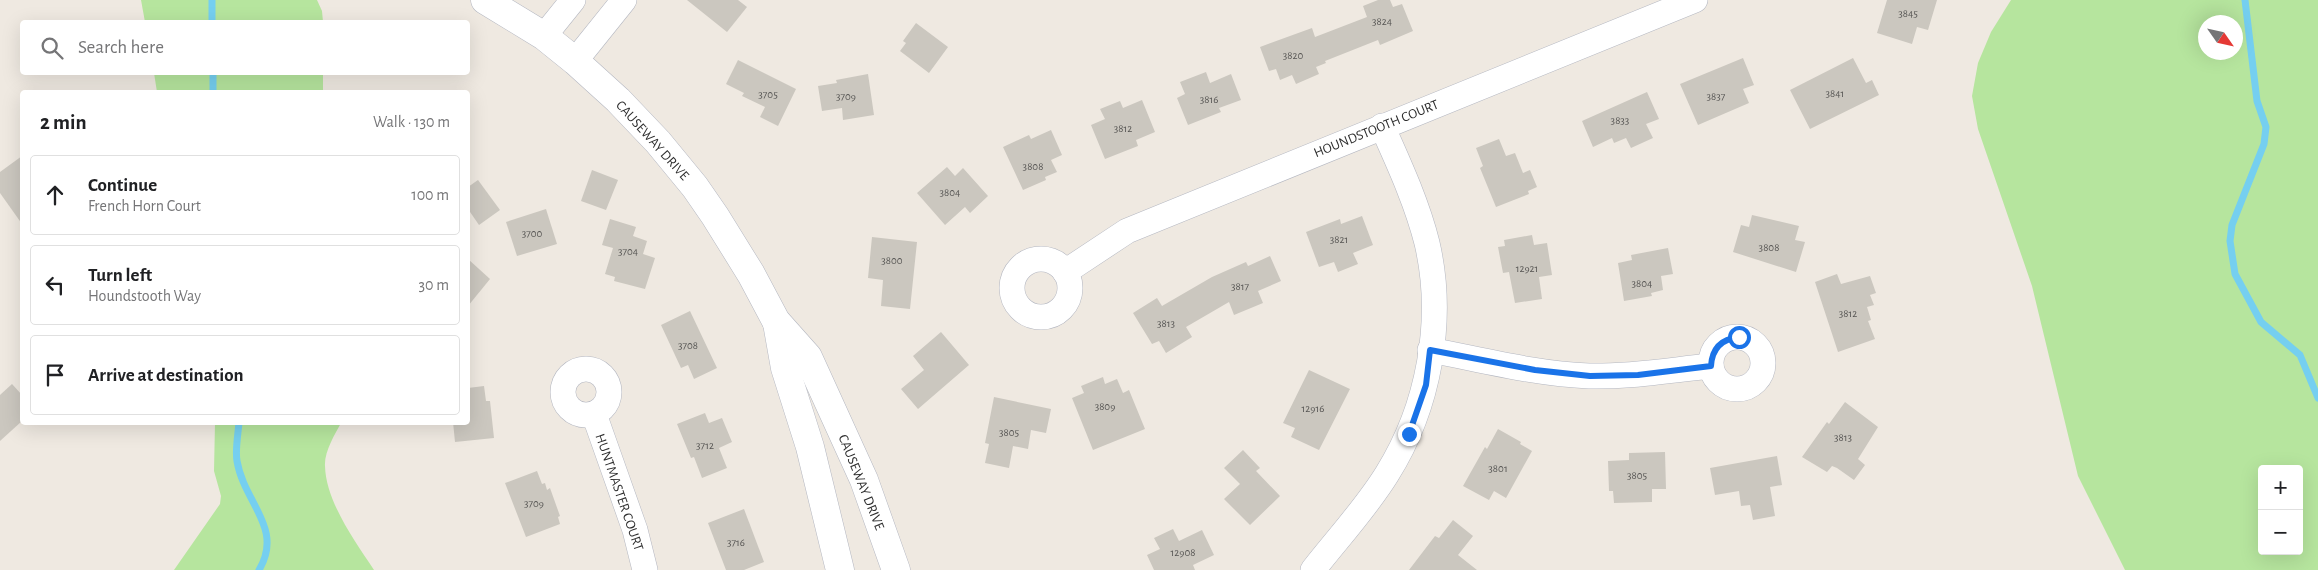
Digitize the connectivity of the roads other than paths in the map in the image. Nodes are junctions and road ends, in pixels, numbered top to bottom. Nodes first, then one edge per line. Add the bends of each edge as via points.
1 (485, 0) edge
2 (573, 0) edge
3 (624, 0) edge
4 (1695, 0) edge
5 (544, 36) junction
6 (575, 61) junction
7 (1382, 126) junction
8 (1065, 272) dead end
9 (776, 321) junction
10 (1430, 350) junction
11 (1711, 366) dead end
12 (594, 414) dead end
13 (645, 570) edge
14 (840, 570) edge
15 (896, 570) edge
16 (1313, 570) edge

1 - 5 street, CAUSEWAY DRIVE
2 - 5 street
3 - 6 street
4 - 7 street, HOUNDSTOOTH COURT
5 - 6 street, CAUSEWAY DRIVE
6 - 9 street, CAUSEWAY DRIVE via 652,135 695,187 716,216
7 - 8 street, HOUNDSTOOTH COURT via 1126,232
7 - 10 street via 1407,183 1426,243 1433,285 1434,319
9 - 14 street, CAUSEWAY DRIVE via 785,368 810,447
9 - 15 street, CAUSEWAY DRIVE via 808,358 864,480
10 - 11 street via 1535,370 1590,376 1638,375
10 - 16 street via 1426,385 1409,434 1376,490
12 - 13 street, HUNTMASTER COURT via 635,530

